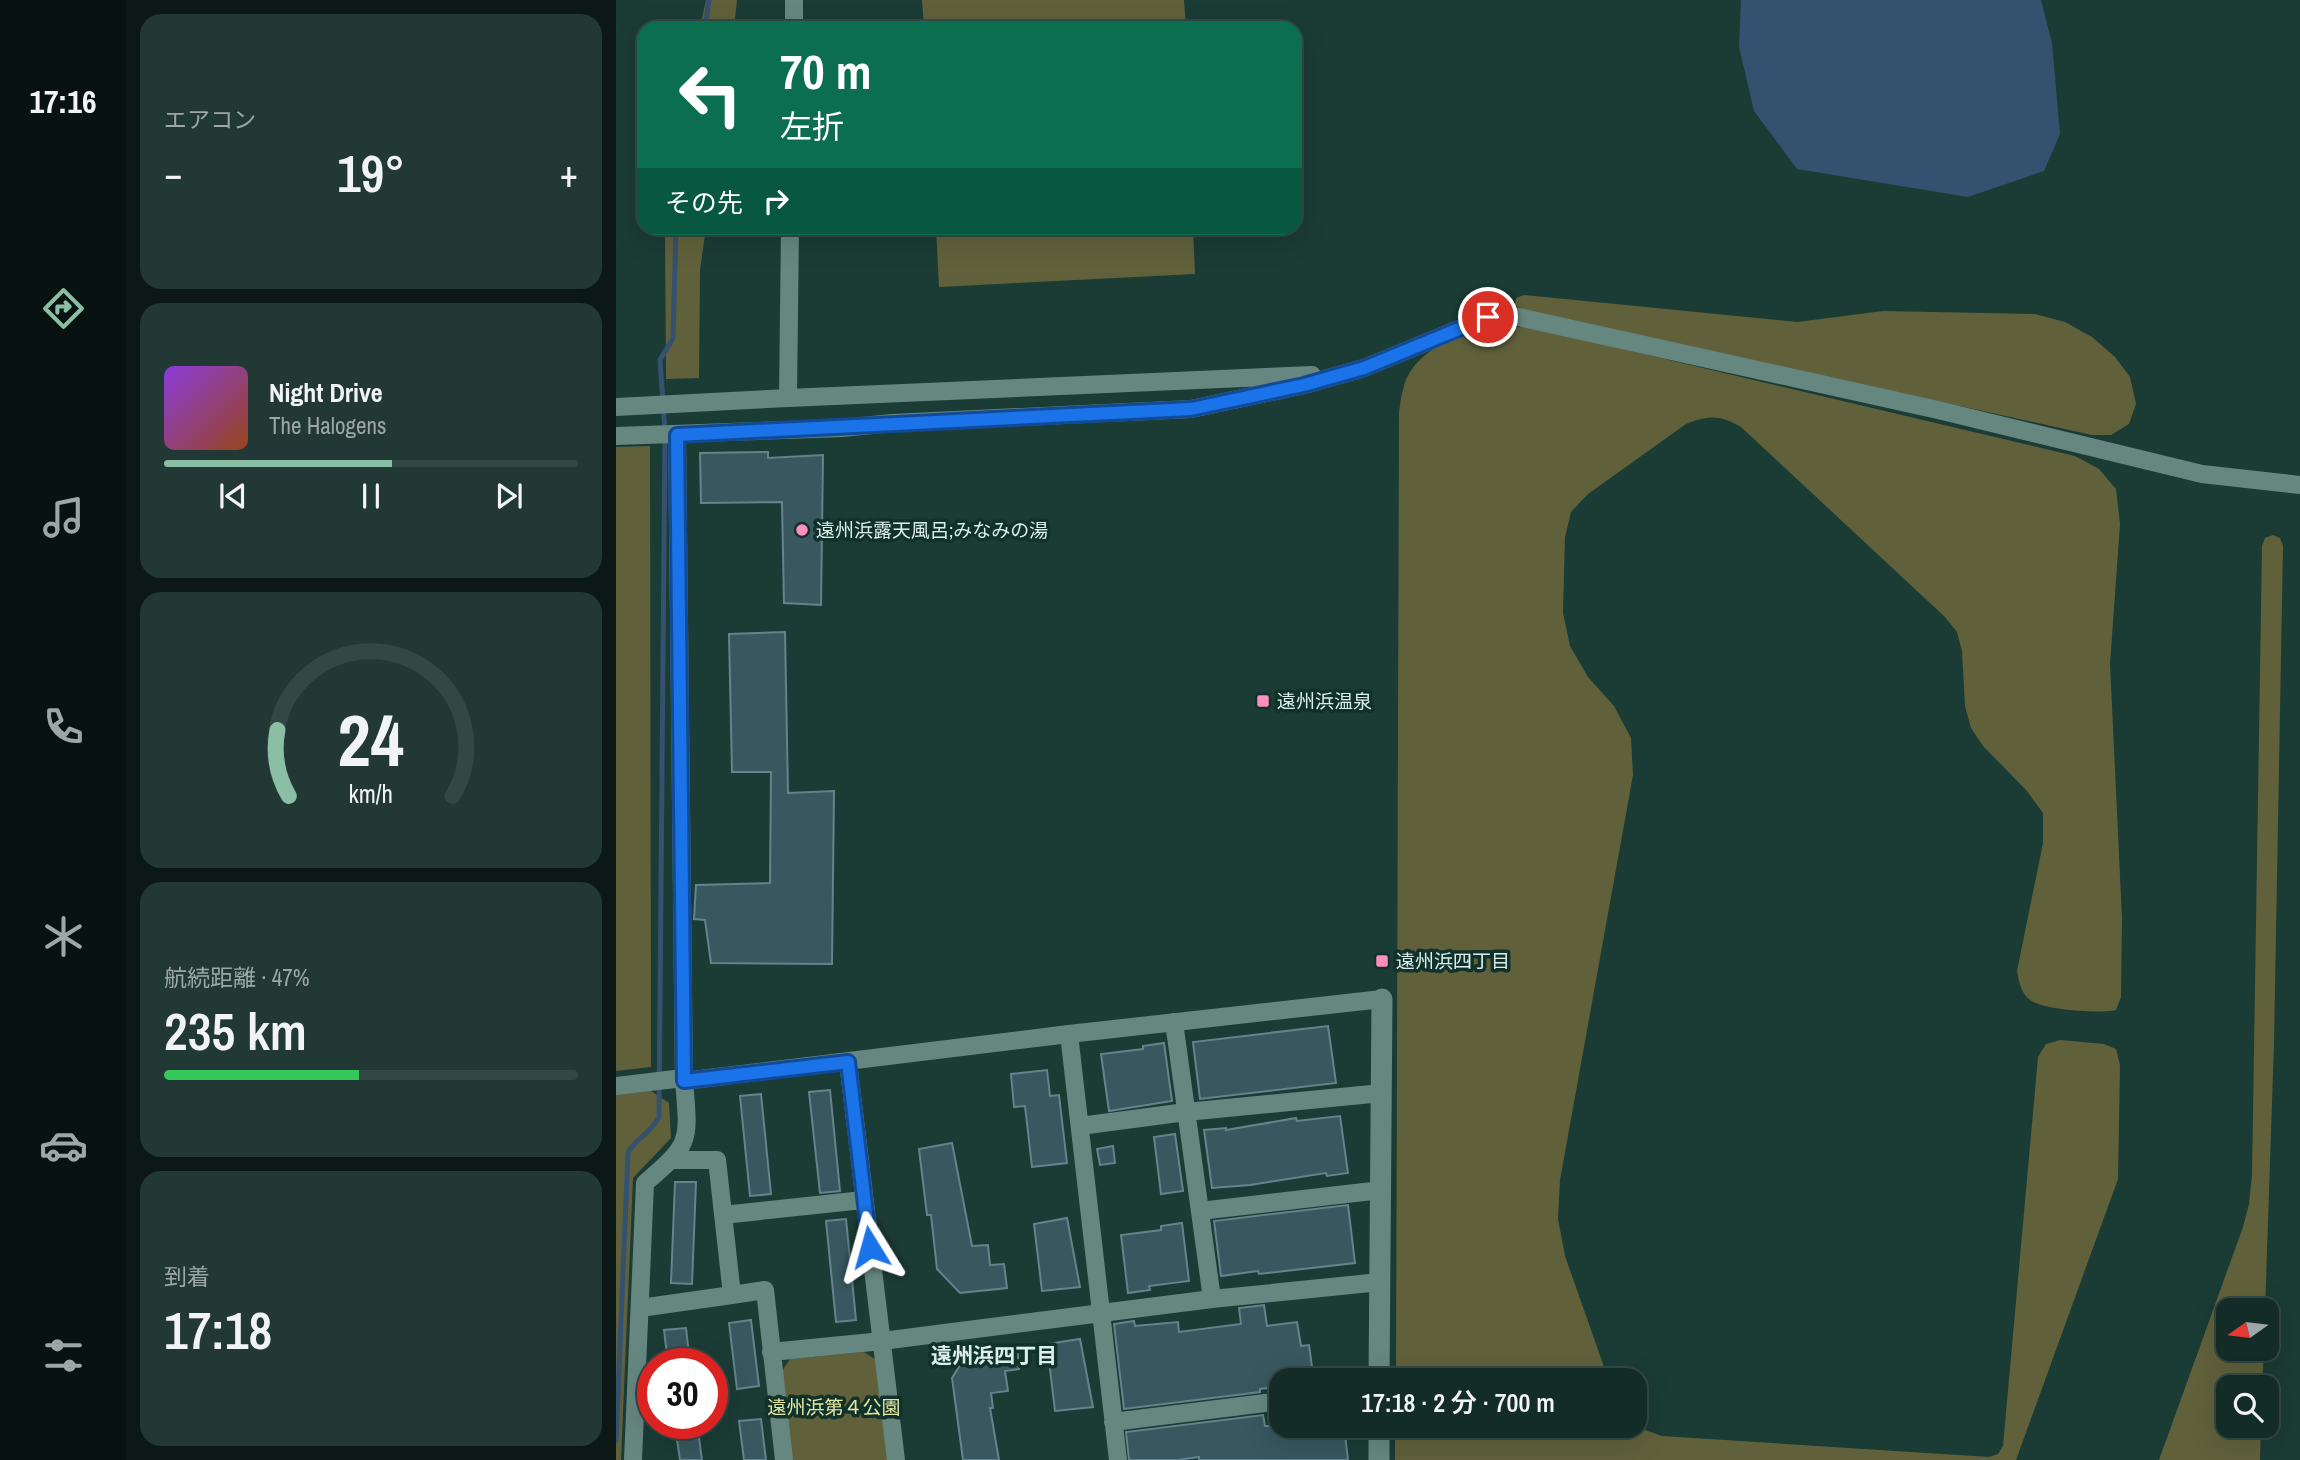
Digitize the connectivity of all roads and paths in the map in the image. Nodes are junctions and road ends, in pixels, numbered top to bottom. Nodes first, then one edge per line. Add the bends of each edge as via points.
1 (794, 0) edge
2 (794, 21) edge
3 (790, 235) edge
4 (1343, 373) junction
5 (788, 398) junction
6 (616, 407) edge
7 (677, 435) junction
8 (616, 436) edge
9 (2300, 485) edge
10 (1382, 999) joint
11 (1174, 1022) junction
12 (1069, 1034) junction
13 (848, 1062) junction
14 (684, 1081) junction
15 (616, 1086) edge
16 (1382, 1093) junction
17 (1186, 1112) junction
18 (1080, 1126) junction
19 (672, 1160) junction
20 (1381, 1189) junction
21 (863, 1200) junction
22 (1200, 1211) junction
23 (723, 1215) junction
24 (1380, 1282) junction
25 (732, 1295) junction
26 (1212, 1299) junction
27 (640, 1308) junction
28 (1101, 1313) junction
29 (882, 1341) junction
30 (771, 1352) junction
31 (1379, 1368) edge
32 (1269, 1402) edge
33 (1113, 1422) junction
34 (1379, 1438) edge
35 (633, 1460) edge
36 (784, 1460) edge
37 (896, 1460) edge
38 (1118, 1460) edge
39 (1378, 1460) edge

1 - 2 street
3 - 5 street
4 - 5 street
4 - 7 street via 1191,409
4 - 9 street via 1488,317 1509,315 2202,474
5 - 6 street
7 - 8 street
7 - 14 street
10 - 11 street
10 - 16 street
11 - 12 street
11 - 17 street
12 - 13 street
12 - 18 street
13 - 14 street
13 - 21 street
14 - 15 street
14 - 19 street via 685,1142
16 - 17 street
16 - 20 street
17 - 18 street
17 - 22 street
18 - 28 street
19 - 23 street via 717,1160
19 - 27 street via 645,1183
20 - 22 street
20 - 24 street
21 - 23 street
21 - 29 street
22 - 26 street
23 - 25 street
24 - 26 street
24 - 31 street
25 - 27 street
25 - 30 street via 765,1290
26 - 28 street
27 - 35 street
28 - 29 street
28 - 33 street
29 - 30 street
29 - 37 street
30 - 36 street
32 - 33 street
33 - 38 street
34 - 39 street

